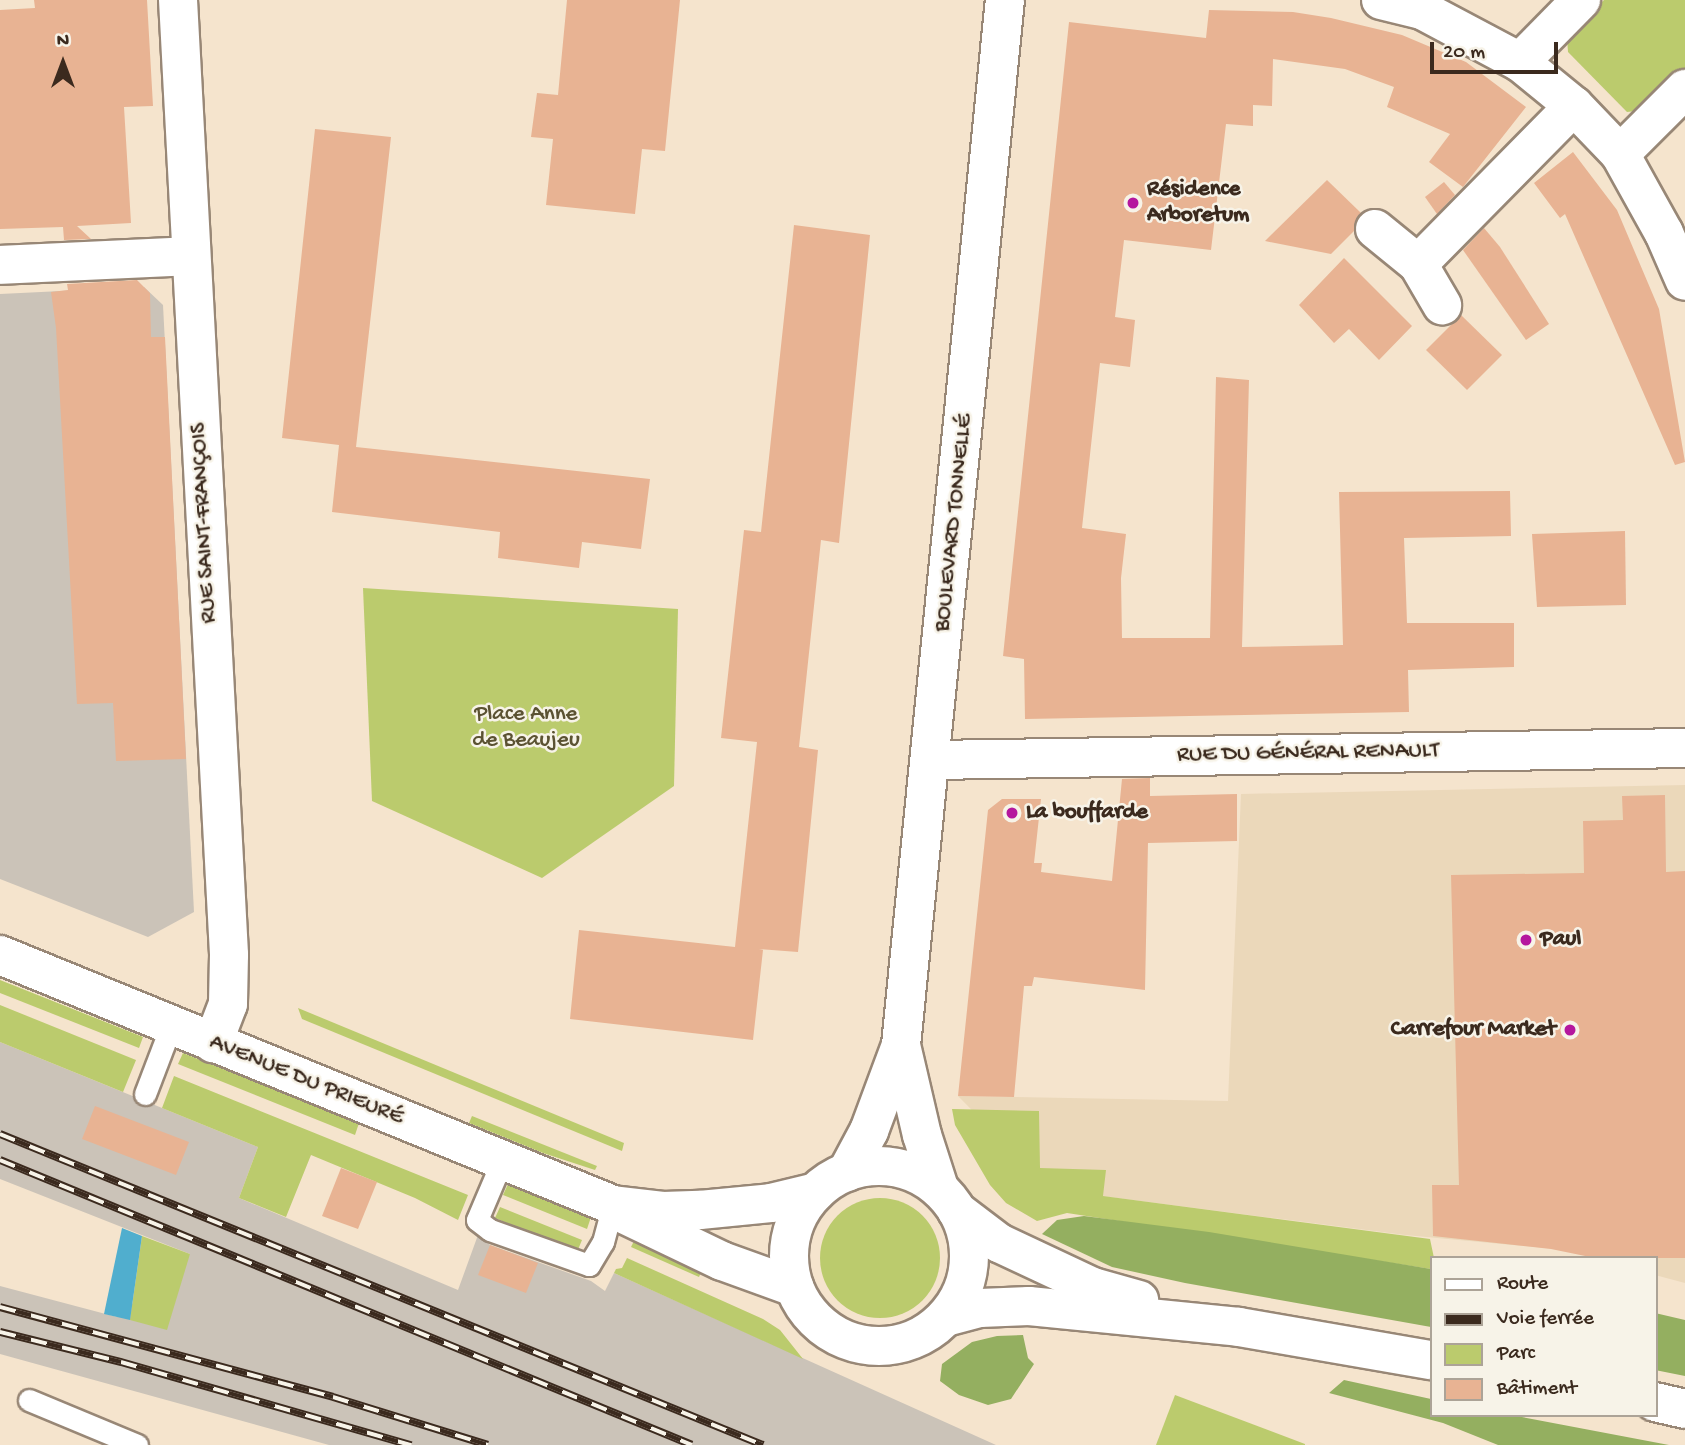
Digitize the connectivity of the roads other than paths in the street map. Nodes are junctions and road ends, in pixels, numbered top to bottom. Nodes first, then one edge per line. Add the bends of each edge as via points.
1 (178, 0) edge
2 (1005, 0) edge
3 (1381, 0) edge
4 (1581, 0) edge
5 (1422, 5) edge
6 (1520, 62) junction
7 (1685, 89) edge
8 (1574, 106) junction
9 (1620, 154) junction
10 (1375, 229) dead end
11 (190, 256) junction
12 (1418, 264) junction
13 (0, 265) edge
14 (1685, 281) edge
15 (1442, 305) dead end
16 (1685, 748) edge
17 (932, 760) junction
18 (0, 955) edge
19 (171, 1026) junction
20 (214, 1043) junction
21 (901, 1045) junction
22 (145, 1094) dead end
23 (502, 1161) junction
24 (847, 1172) junction
25 (816, 1192) junction
26 (948, 1199) junction
27 (613, 1205) junction
28 (794, 1287) junction
29 (946, 1317) junction
30 (1239, 1327) junction
31 (1430, 1360) edge
32 (29, 1400) dead end
33 (1657, 1402) edge
34 (1685, 1409) edge
35 (137, 1445) edge

1 - 11 street, RUE SAINT-FRANÇOIS
2 - 17 street, BOULEVARD TONNELLÉ
3 - 5 street
4 - 6 street
5 - 6 street
6 - 8 street
7 - 9 street
8 - 9 street
8 - 12 street
9 - 14 street
10 - 12 street
11 - 13 street
11 - 20 street, RUE SAINT-FRANÇOIS via 229,955 228,1004
12 - 15 street
16 - 17 street, RUE DU GÉNÉRAL RENAULT
17 - 21 street, BOULEVARD TONNELLÉ
18 - 19 street, AVENUE DU PRIEURÉ
19 - 20 street, AVENUE DU PRIEURÉ
19 - 22 lane
20 - 23 street, AVENUE DU PRIEURÉ
21 - 24 street, BOULEVARD TONNELLÉ via 869,1131
21 - 26 street, BOULEVARD TONNELLÉ via 922,1135
23 - 27 street, AVENUE DU PRIEURÉ
23 - 27 lane via 473,1225 585,1271 603,1242
24 - 25 street
24 - 26 street via 874,1166 902,1168
25 - 27 street, AVENUE DU PRIEURÉ via 771,1203 700,1210
25 - 28 street via 800,1213 791,1236 789,1262
26 - 29 street via 968,1237 969,1266 962,1293
26 - 30 street via 999,1243 1093,1287
27 - 28 street, AVENUE DU PRIEURÉ via 643,1225 722,1261
28 - 29 street via 820,1324 862,1344 908,1342
29 - 30 street via 980,1308 1029,1306
30 - 31 street
32 - 35 lane
33 - 34 street

